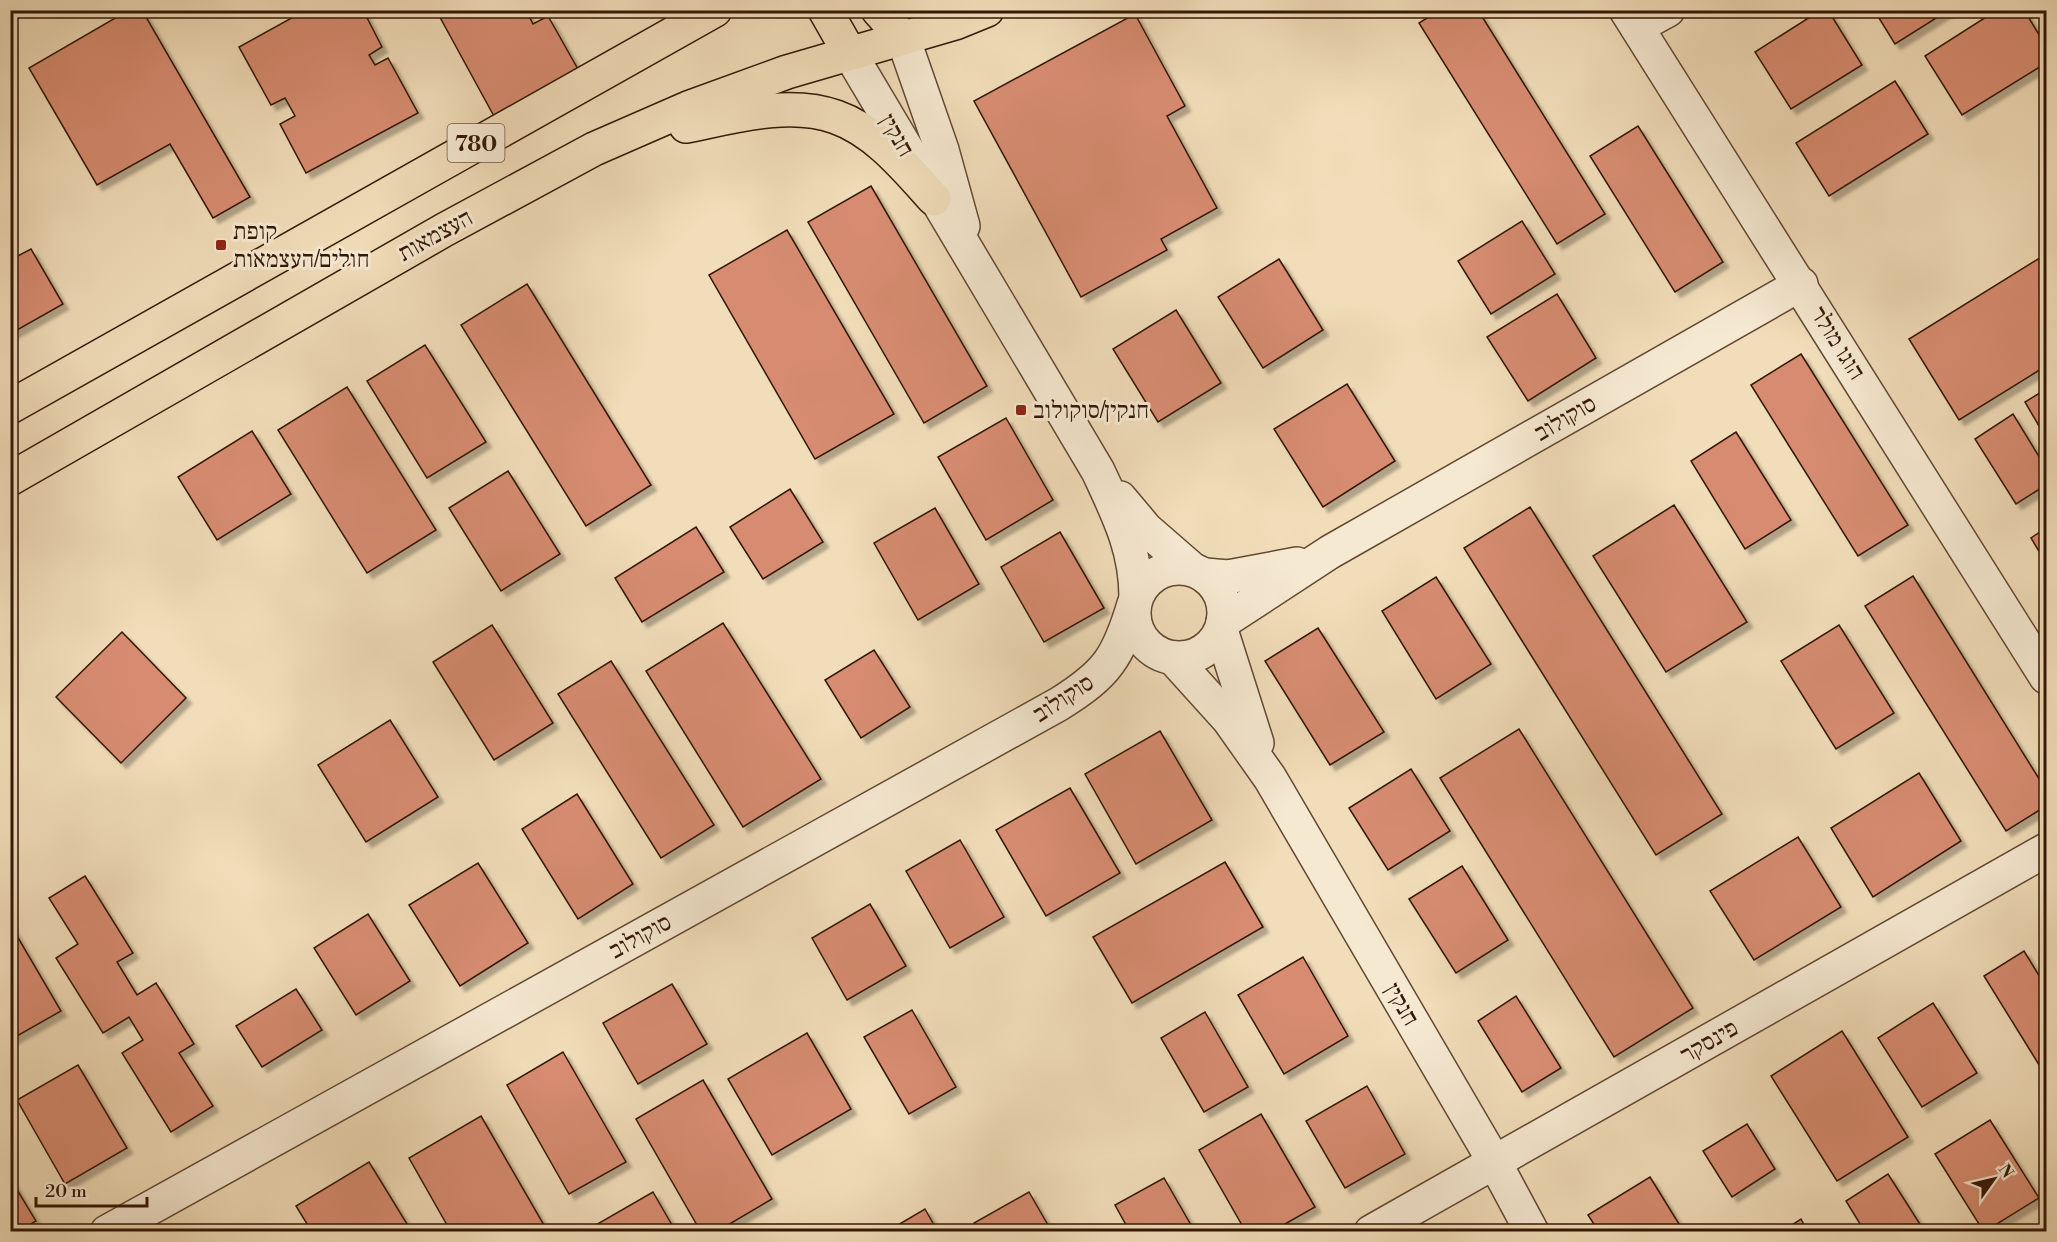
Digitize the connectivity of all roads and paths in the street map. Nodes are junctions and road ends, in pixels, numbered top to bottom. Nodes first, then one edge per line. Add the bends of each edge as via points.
1 (685, 10) edge
2 (715, 10) edge
3 (825, 10) edge
4 (878, 10) edge
5 (987, 10) edge
6 (1668, 10) edge
7 (1631, 19) edge
8 (897, 25) edge
9 (646, 50) junction
10 (849, 52) junction
11 (594, 150) junction
12 (934, 199) junction
13 (972, 256) junction
14 (1801, 284) junction
15 (10, 407) edge
16 (1098, 471) junction
17 (10, 479) edge
18 (1329, 552) junction
19 (1198, 572) junction
20 (1135, 601) junction
21 (1222, 626) junction
22 (1173, 658) junction
23 (2046, 677) edge
24 (1270, 778) junction
25 (2046, 850) edge
26 (1495, 1163) junction
27 (107, 1232) edge
28 (1371, 1232) edge
29 (1532, 1232) edge

1 - 9 main road
2 - 9 main road, 780
3 - 10 main road, חנקין
4 - 8 main road
5 - 8 main road, העצמאות
6 - 7 street
7 - 14 street, הוגו מולר
8 - 10 main road, העצמאות
8 - 13 street, חנקין via 942,150
9 - 15 main road, 780
10 - 11 main road, העצמאות / 780 via 688,108
10 - 12 street, חנקין
11 - 12 main road via 743,115 804,111 835,116 857,128 895,156
11 - 17 main road, העצמאות / 780 via 444,230
12 - 13 street, חנקין
13 - 16 street, חנקין
14 - 18 street, סוקולוב
14 - 23 street, הוגו מולר
16 - 19 street, חנקין via 1146,528
16 - 20 street, חנקין via 1120,517 1136,569
18 - 19 street, סוקולוב via 1298,564 1228,577
18 - 21 street, סוקולוב
19 - 20 street via 1176,567 1162,570 1149,578
19 - 21 street via 1216,586 1222,600
20 - 22 street via 1133,619 1142,639 1159,654
20 - 27 street, סוקולוב via 1122,644 1108,665 1088,686 1059,704
21 - 22 street via 1213,643 1202,652 1188,658
21 - 24 street, חנקין
22 - 24 street, חנקין via 1229,720
24 - 26 street, חנקין
25 - 26 street, פינסקר
26 - 28 street, פינסקר
26 - 29 street, חנקין

